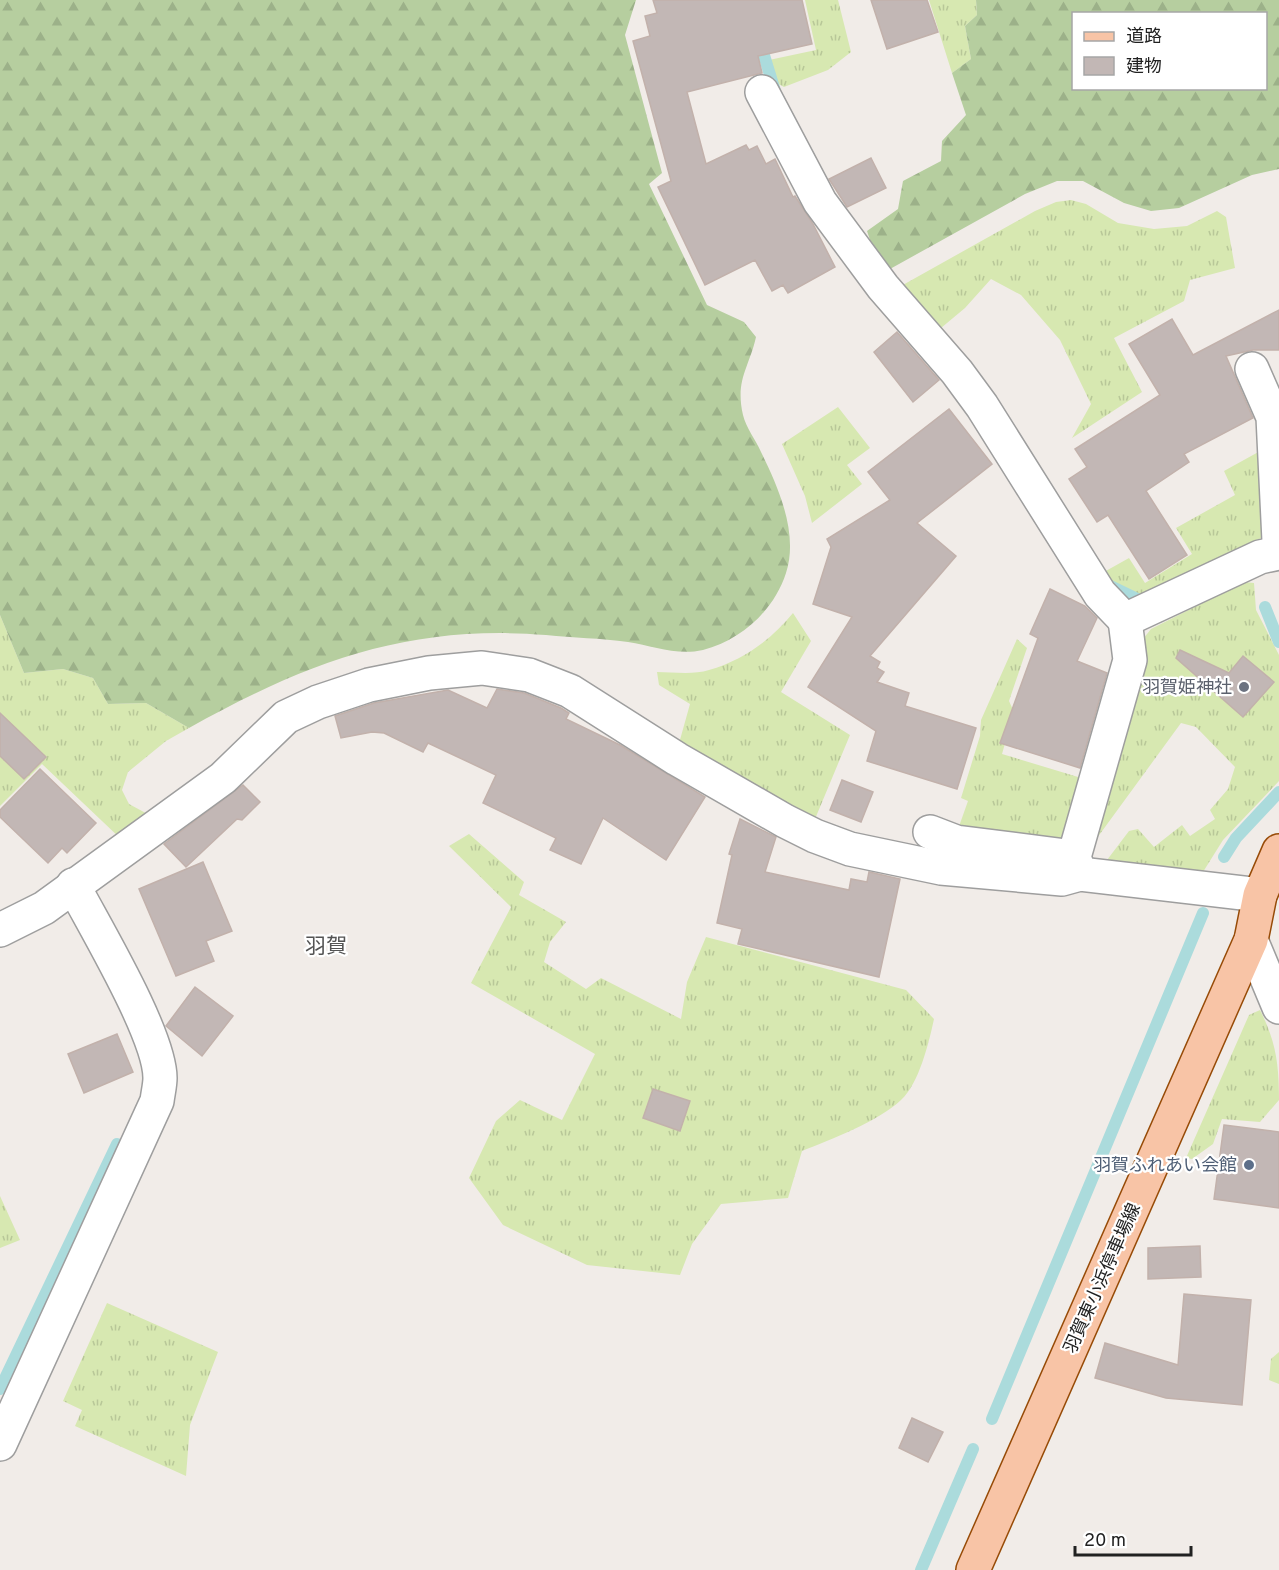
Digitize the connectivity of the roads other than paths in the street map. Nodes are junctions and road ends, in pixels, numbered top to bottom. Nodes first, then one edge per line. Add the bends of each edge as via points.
1 (762, 92) dead end
2 (1252, 369) dead end
3 (1279, 541) edge
4 (1279, 553) edge
5 (1125, 620) junction
6 (930, 832) dead end
7 (1279, 851) edge
8 (1077, 865) junction
9 (73, 885) junction
10 (1260, 895) junction
11 (0, 930) edge
12 (1251, 940) junction
13 (1279, 1006) edge
14 (0, 1444) edge
15 (973, 1570) edge

1 - 5 street via 820,202 883,287 982,406 1100,594
2 - 3 street via 1273,417
4 - 5 street via 1260,557
5 - 8 street via 1130,660
6 - 8 street via 956,842
7 - 10 main road, 羽賀東小浜停車場線
8 - 9 street via 1062,879 941,868 850,849 785,821 570,691 530,675 482,668 369,685 285,717 223,778
8 - 10 street
9 - 11 street via 44,908
9 - 14 street via 154,1048 160,1076 157,1101
10 - 12 main road, 羽賀東小浜停車場線
12 - 13 street
12 - 15 main road, 羽賀東小浜停車場線

